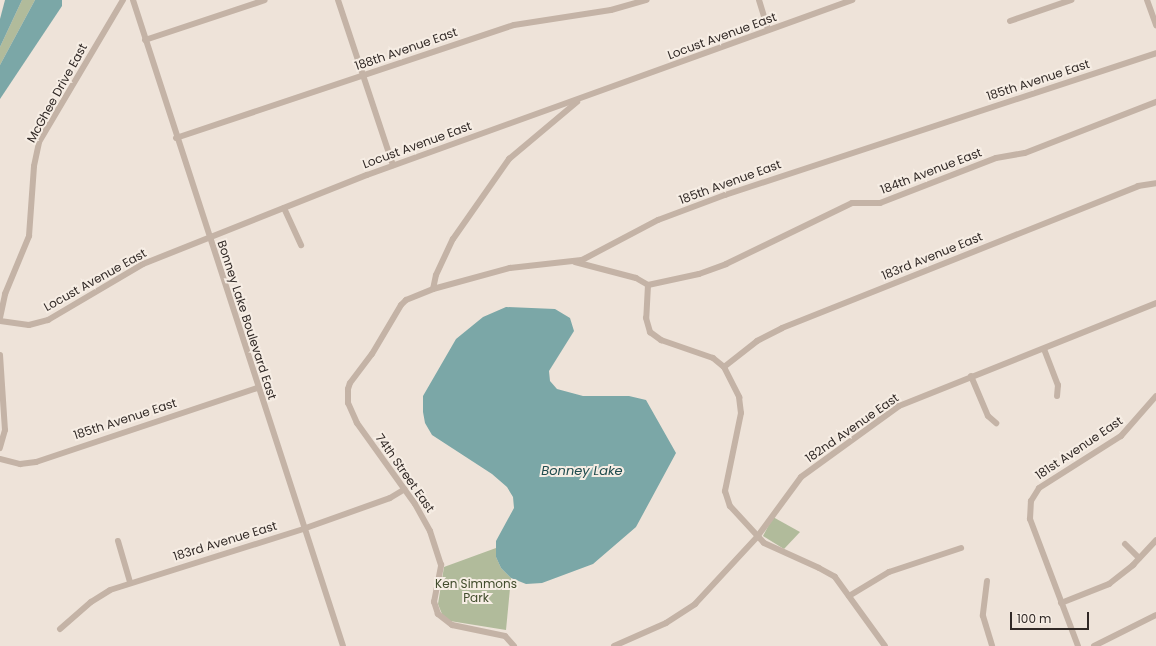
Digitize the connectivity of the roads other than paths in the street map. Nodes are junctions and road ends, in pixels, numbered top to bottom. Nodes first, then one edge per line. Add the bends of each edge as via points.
1 (123, 0) edge
2 (133, 0) edge
3 (265, 0) edge
4 (338, 0) edge
5 (647, 0) edge
6 (758, 0) edge
7 (852, 0) edge
8 (1071, 0) edge
9 (1147, 0) edge
10 (1153, 6) edge
11 (1010, 21) dead end
12 (1156, 25) edge
13 (768, 30) junction
14 (145, 40) junction
15 (1156, 53) edge
16 (363, 76) junction
17 (580, 100) junction
18 (1156, 102) edge
19 (176, 138) junction
20 (393, 164) junction
21 (1156, 182) edge
22 (284, 208) junction
23 (209, 238) junction
24 (301, 245) dead end
25 (575, 262) junction
26 (648, 284) junction
27 (433, 289) junction
28 (1156, 303) edge
29 (0, 320) edge
30 (1044, 349) junction
31 (0, 355) edge
32 (724, 367) junction
33 (971, 376) junction
34 (354, 380) joint
35 (257, 388) junction
36 (1057, 396) dead end
37 (1156, 396) edge
38 (996, 423) dead end
39 (0, 448) edge
40 (0, 459) edge
41 (405, 489) junction
42 (303, 529) junction
43 (757, 537) junction
44 (118, 540) dead end
45 (1156, 540) edge
46 (1125, 544) dead end
47 (961, 548) dead end
48 (1139, 558) junction
49 (987, 581) dead end
50 (130, 582) junction
51 (849, 596) junction
52 (1061, 603) junction
53 (1156, 615) edge
54 (60, 629) dead end
55 (626, 644) edge
56 (343, 646) edge
57 (514, 646) edge
58 (614, 646) edge
59 (885, 646) edge
60 (992, 646) edge
61 (1078, 646) edge
62 (1094, 646) edge

1 - 29 street, McGhee Drive East via 39,142 34,166 29,236 5,294
2 - 14 street, Bonney Lake Boulevard East
3 - 14 street
4 - 16 street
5 - 16 street, 188th Avenue East via 610,10 514,25
6 - 13 street
7 - 13 street, Locust Avenue East
8 - 11 street
9 - 10 street
10 - 12 street
13 - 17 street, Locust Avenue East
14 - 19 street, Bonney Lake Boulevard East
15 - 25 street, 185th Avenue East via 725,195 658,220
16 - 19 street, 188th Avenue East
16 - 20 street
17 - 20 street, Locust Avenue East
17 - 27 street via 509,159 454,240 436,275
18 - 26 street, 184th Avenue East via 1025,153 996,158 880,203 852,203 726,264 699,274
19 - 23 street, Bonney Lake Boulevard East
20 - 22 street, Locust Avenue East
21 - 32 street, 183rd Avenue East via 1138,186 782,328 757,341
22 - 23 street, Locust Avenue East
22 - 24 street
23 - 29 street, Locust Avenue East via 134,268 48,320 29,325
23 - 35 street, Bonney Lake Boulevard East
25 - 26 street via 636,278
25 - 27 street, 185th Avenue East via 510,268
26 - 32 street via 646,318 652,335 707,355
27 - 34 street, 185th Avenue East via 401,304
28 - 30 street, 182nd Avenue East
30 - 33 street, 182nd Avenue East
30 - 36 street via 1058,385
31 - 39 street via 5,430
32 - 43 street via 736,388 741,407 725,496 735,513
33 - 38 street via 988,416
33 - 43 street, 182nd Avenue East via 899,406 801,477
34 - 41 street, 74th Street East via 347,394 352,413
35 - 40 street, 185th Avenue East via 36,462 20,464
35 - 42 street, Bonney Lake Boulevard East
37 - 52 street, 181st Avenue East via 1121,436 1039,488 1031,501 1030,519
41 - 42 street, 183rd Avenue East via 390,498
41 - 57 street, 74th Street East via 424,518 440,558 440,576 434,602 438,614 447,623 458,627 502,635
42 - 50 street, 183rd Avenue East
42 - 56 street, Bonney Lake Boulevard East
43 - 51 street via 772,548 831,574
43 - 55 street, 182nd Avenue East via 695,604
44 - 50 street
45 - 48 street
46 - 48 street
47 - 51 street via 889,572
48 - 52 street via 1109,584
49 - 60 street via 983,616
50 - 54 street, 183rd Avenue East via 97,597
51 - 59 street
52 - 61 street
53 - 62 street
55 - 58 street, 182nd Avenue East

